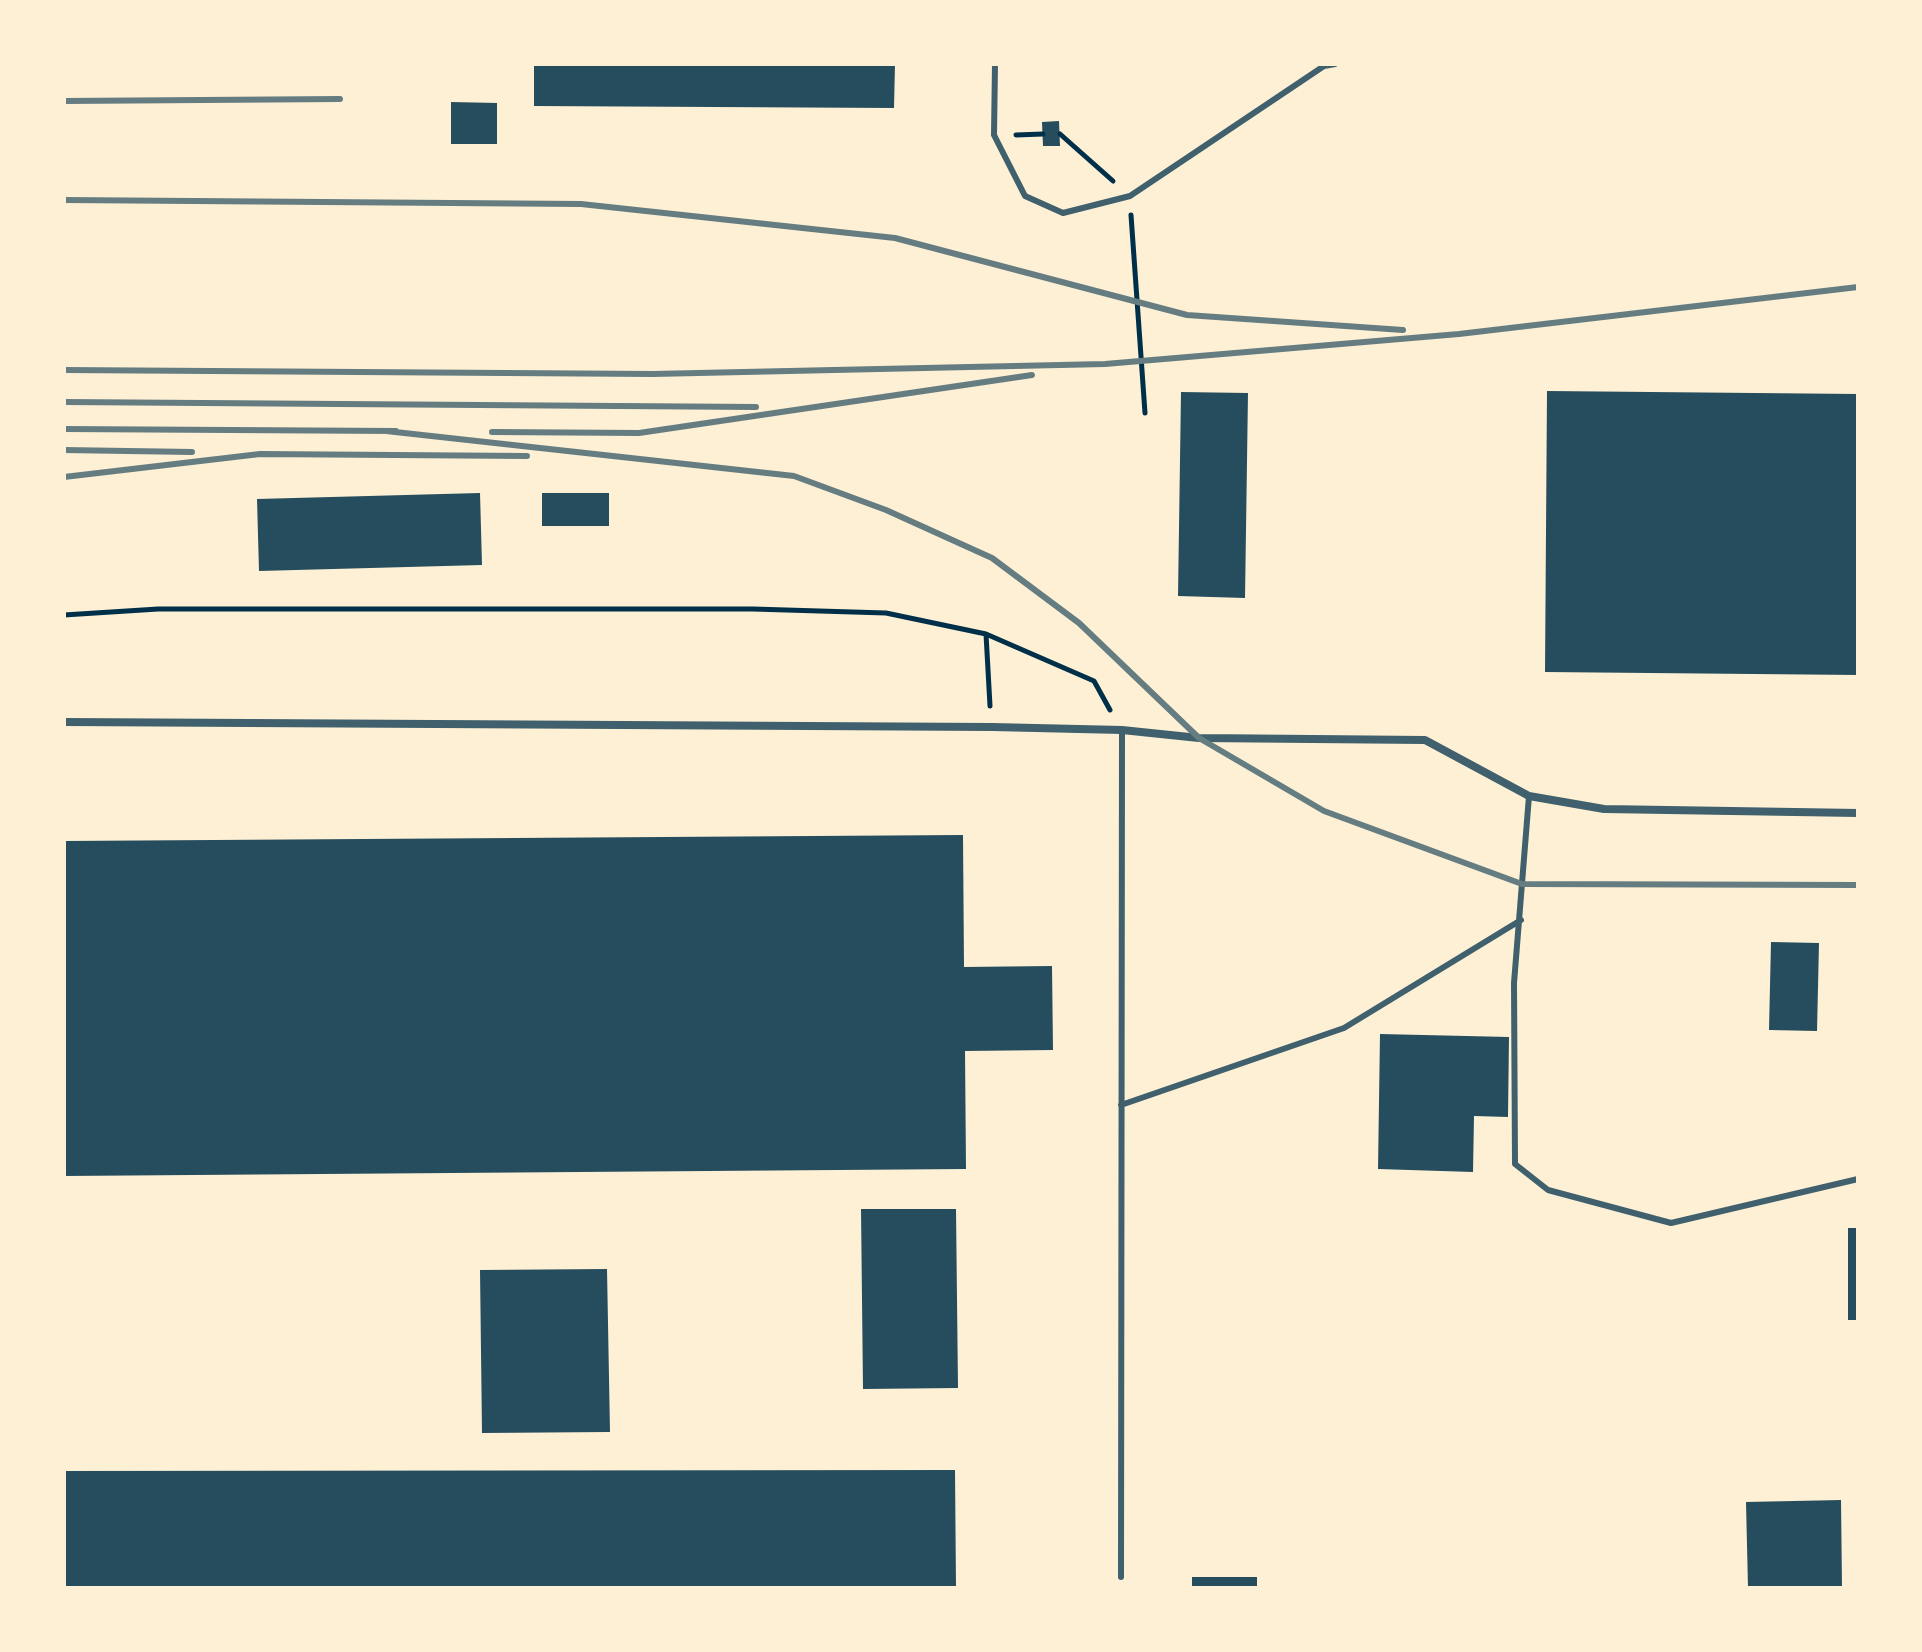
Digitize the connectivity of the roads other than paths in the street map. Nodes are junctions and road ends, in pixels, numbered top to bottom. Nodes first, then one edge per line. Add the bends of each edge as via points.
1 (995, 64) edge
2 (1335, 64) edge
3 (64, 722) edge
4 (1122, 730) junction
5 (1529, 796) junction
6 (1858, 813) edge
7 (1521, 920) junction
8 (1121, 1105) junction
9 (1858, 1179) edge
10 (1121, 1577) dead end

1 - 2 lane via 994,135 1025,196 1063,213 1130,196 1324,66
3 - 4 street
4 - 5 street via 1199,738 1425,740
4 - 8 lane
5 - 6 street via 1604,809
5 - 7 lane
7 - 8 lane via 1344,1028
7 - 9 lane via 1514,983 1515,1164 1548,1190 1671,1223
8 - 10 lane

